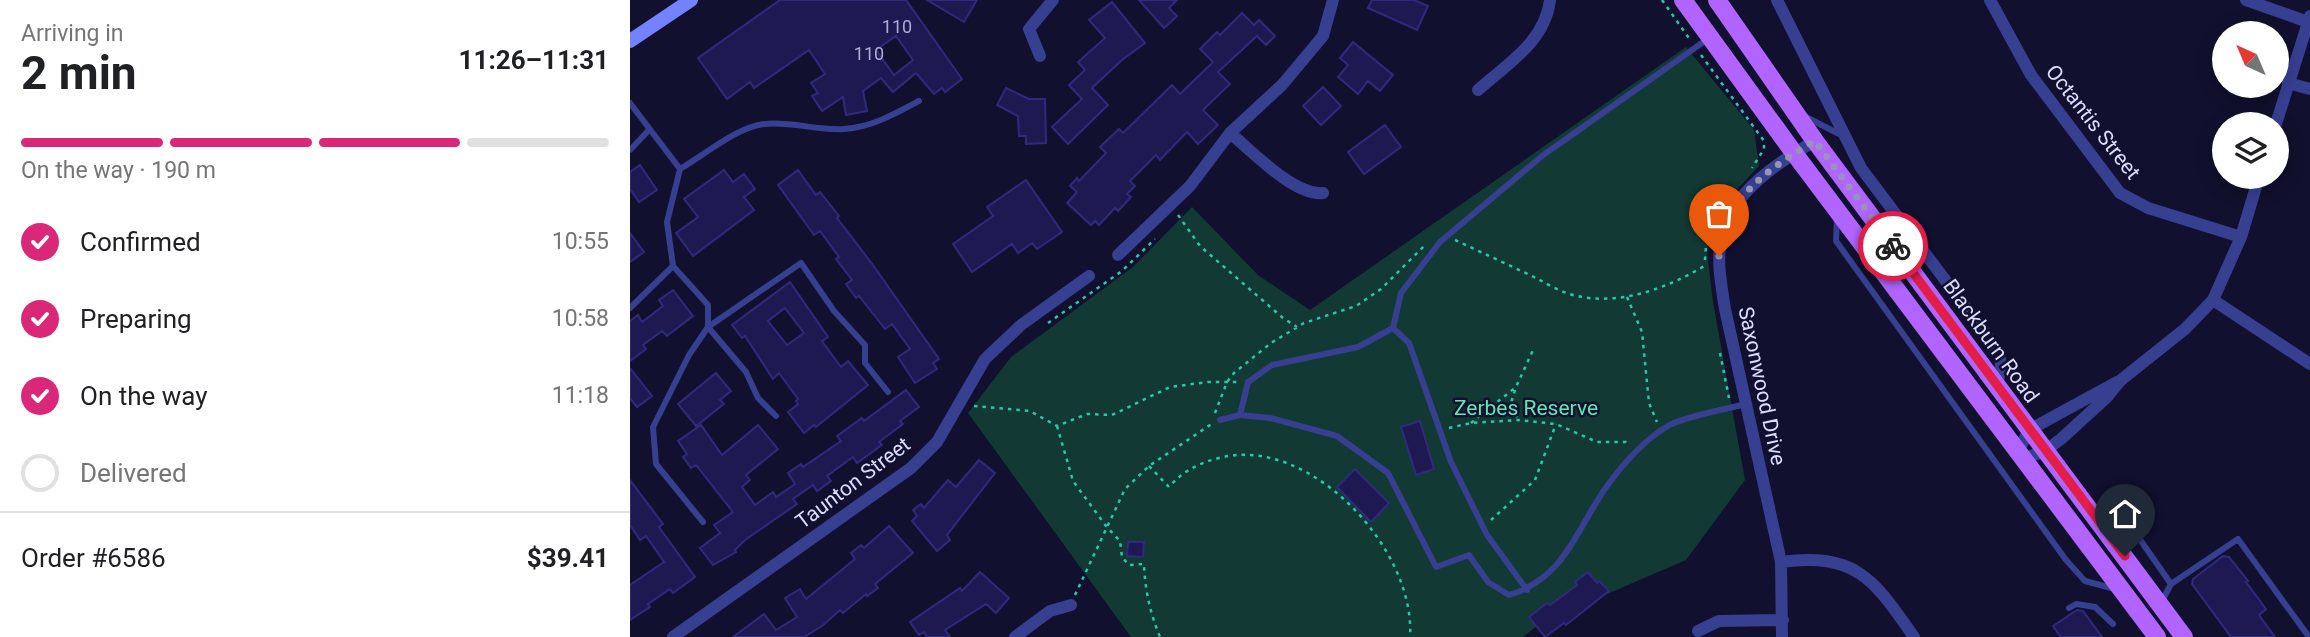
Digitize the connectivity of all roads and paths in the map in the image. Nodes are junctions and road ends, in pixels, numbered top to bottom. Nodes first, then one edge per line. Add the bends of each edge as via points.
1 (691, 0) edge
2 (1053, 0) edge
3 (1333, 0) edge
4 (1550, 0) edge
5 (1662, 0) edge
6 (1683, 0) edge
7 (1717, 0) edge
8 (1990, 0) edge
9 (2246, 0) edge
10 (1777, 2) edge
11 (2309, 19) edge
12 (1710, 37) junction
13 (630, 41) edge
14 (1695, 47) junction
15 (1040, 56) dead end
16 (2289, 80) edge
17 (2289, 83) edge
18 (2310, 89) edge
19 (1478, 90) dead end
20 (919, 101) dead end
21 (630, 103) edge
22 (1792, 109) junction
23 (649, 130) junction
24 (1230, 133) junction
25 (1845, 136) junction
26 (1815, 141) junction
27 (630, 150) edge
28 (1794, 153) junction
29 (1758, 159) dead end
30 (680, 169) junction
31 (2255, 189) edge
32 (1323, 193) dead end
33 (1838, 211) junction
34 (1178, 215) dead end
35 (2241, 237) junction
36 (1434, 248) junction
37 (1118, 255) dead end
38 (1706, 265) dead end
39 (673, 266) junction
40 (1089, 276) dead end
41 (1627, 296) junction
42 (2213, 300) junction
43 (630, 308) edge
44 (708, 327) junction
45 (1297, 327) junction
46 (1393, 328) junction
47 (1534, 348) dead end
48 (2310, 364) edge
49 (2121, 380) junction
50 (1227, 382) junction
51 (1248, 382) junction
52 (1996, 385) junction
53 (1516, 387) junction
54 (888, 392) dead end
55 (1746, 404) junction
56 (960, 405) junction
57 (1240, 415) junction
58 (775, 416) dead end
59 (1518, 420) junction
60 (1216, 421) junction
61 (1471, 423) junction
62 (1556, 424) junction
63 (1057, 426) junction
64 (1664, 429) junction
65 (2029, 430) junction
66 (1440, 431) junction
67 (1637, 451) junction
68 (2045, 451) junction
69 (2020, 455) junction
70 (1149, 466) junction
71 (2088, 507) junction
72 (703, 522) dead end
73 (1106, 526) junction
74 (1483, 528) junction
75 (2108, 535) junction
76 (2091, 549) junction
77 (1781, 562) junction
78 (2171, 584) junction
79 (1527, 590) junction
80 (2123, 591) junction
81 (2160, 604) junction
82 (1071, 605) joint
83 (2069, 608) dead end
84 (1783, 620) junction
85 (2113, 624) dead end
86 (1698, 631) dead end
87 (673, 637) edge
88 (1015, 637) edge
89 (1160, 637) edge
90 (1410, 637) edge
91 (1782, 637) edge
92 (1914, 637) edge
93 (2157, 637) edge
94 (2184, 637) edge
95 (2309, 637) edge

1 - 13 main road
2 - 15 street via 1030,29
3 - 24 street via 1323,36 1282,85
4 - 19 street via 1542,30
5 - 14 path
6 - 12 main road, Blackburn Road
7 - 22 main road, Blackburn Road
8 - 35 street, Octantis Street via 2031,75 2120,193 2148,208
9 - 11 street
10 - 25 street
11 - 16 street
12 - 14 lane
12 - 28 main road, Blackburn Road
14 - 29 path via 1764,141
14 - 36 lane via 1542,156
17 - 18 street
20 - 30 lane via 880,122 844,129 762,124 720,142
21 - 23 lane
22 - 25 lane
22 - 26 main road, Blackburn Road
23 - 27 lane
23 - 30 lane
24 - 32 street via 1288,182
24 - 37 street via 1189,186
25 - 52 street via 1861,168 2001,357 2003,368
26 - 28 street, Saxonwood Drive
26 - 52 main road, Blackburn Road
28 - 33 main road, Blackburn Road
28 - 55 street, Saxonwood Drive via 1751,188 1722,233 1719,274
30 - 39 lane via 667,222
31 - 35 street
33 - 69 main road, Blackburn Road
33 - 80 lane via 1836,241 2066,560 2085,581
34 - 45 path via 1200,246
35 - 42 street
36 - 41 path via 1442,254 1455,240 1572,295
36 - 45 path via 1425,243 1381,289 1356,306
36 - 46 lane via 1401,293
38 - 41 path via 1653,291
39 - 43 lane
39 - 44 lane via 708,305
40 - 56 street, Taunton Street via 1021,325 985,359
41 - 64 path via 1642,332 1649,403
42 - 48 street
42 - 49 street
44 - 54 lane via 801,263 864,345 865,363
44 - 58 lane
44 - 72 lane via 653,427 656,464
45 - 50 path
46 - 51 lane via 1358,347 1272,366
46 - 66 lane via 1409,343
47 - 53 path
49 - 65 street
49 - 68 street
50 - 51 path
50 - 60 path
50 - 63 path via 1170,387 1112,415 1087,414
51 - 57 lane
52 - 65 main road, Blackburn Road
53 - 59 path via 1511,403
53 - 61 path
55 - 64 lane
55 - 77 street, Saxonwood Drive
56 - 63 path via 1030,411
56 - 87 street, Taunton Street via 937,442 911,468
57 - 60 lane
57 - 79 lane via 1337,436 1388,473 1436,567 1469,555 1488,582 1509,595
59 - 61 path
59 - 62 path
60 - 70 path
61 - 66 path
62 - 67 path via 1597,442 1626,442
62 - 74 path via 1535,481
63 - 73 path via 1073,481
64 - 67 lane
65 - 68 main road, Blackburn Road
65 - 69 street
66 - 74 lane
67 - 79 lane via 1607,486 1560,563
68 - 69 street
68 - 71 main road, Blackburn Road
69 - 76 main road, Blackburn Road
70 - 73 path via 1125,489
70 - 90 path via 1169,487 1191,468 1231,455 1264,456 1316,477 1351,507 1381,545 1404,593 1412,620
71 - 75 main road, Blackburn Road
71 - 78 lane via 2125,518
73 - 82 path
73 - 89 path via 1121,541 1122,557 1129,565 1144,564 1145,589
74 - 79 lane
75 - 76 main road
75 - 81 main road, Blackburn Road
76 - 80 main road, Blackburn Road
77 - 84 street, Saxonwood Drive
77 - 92 street via 1812,558 1841,564 1867,577
78 - 81 lane
78 - 95 lane via 2238,539
80 - 93 main road, Blackburn Road
81 - 94 main road, Blackburn Road
82 - 88 street via 1050,611
83 - 85 lane via 2076,604 2095,607
84 - 86 street via 1719,621
84 - 91 street, Saxonwood Drive

